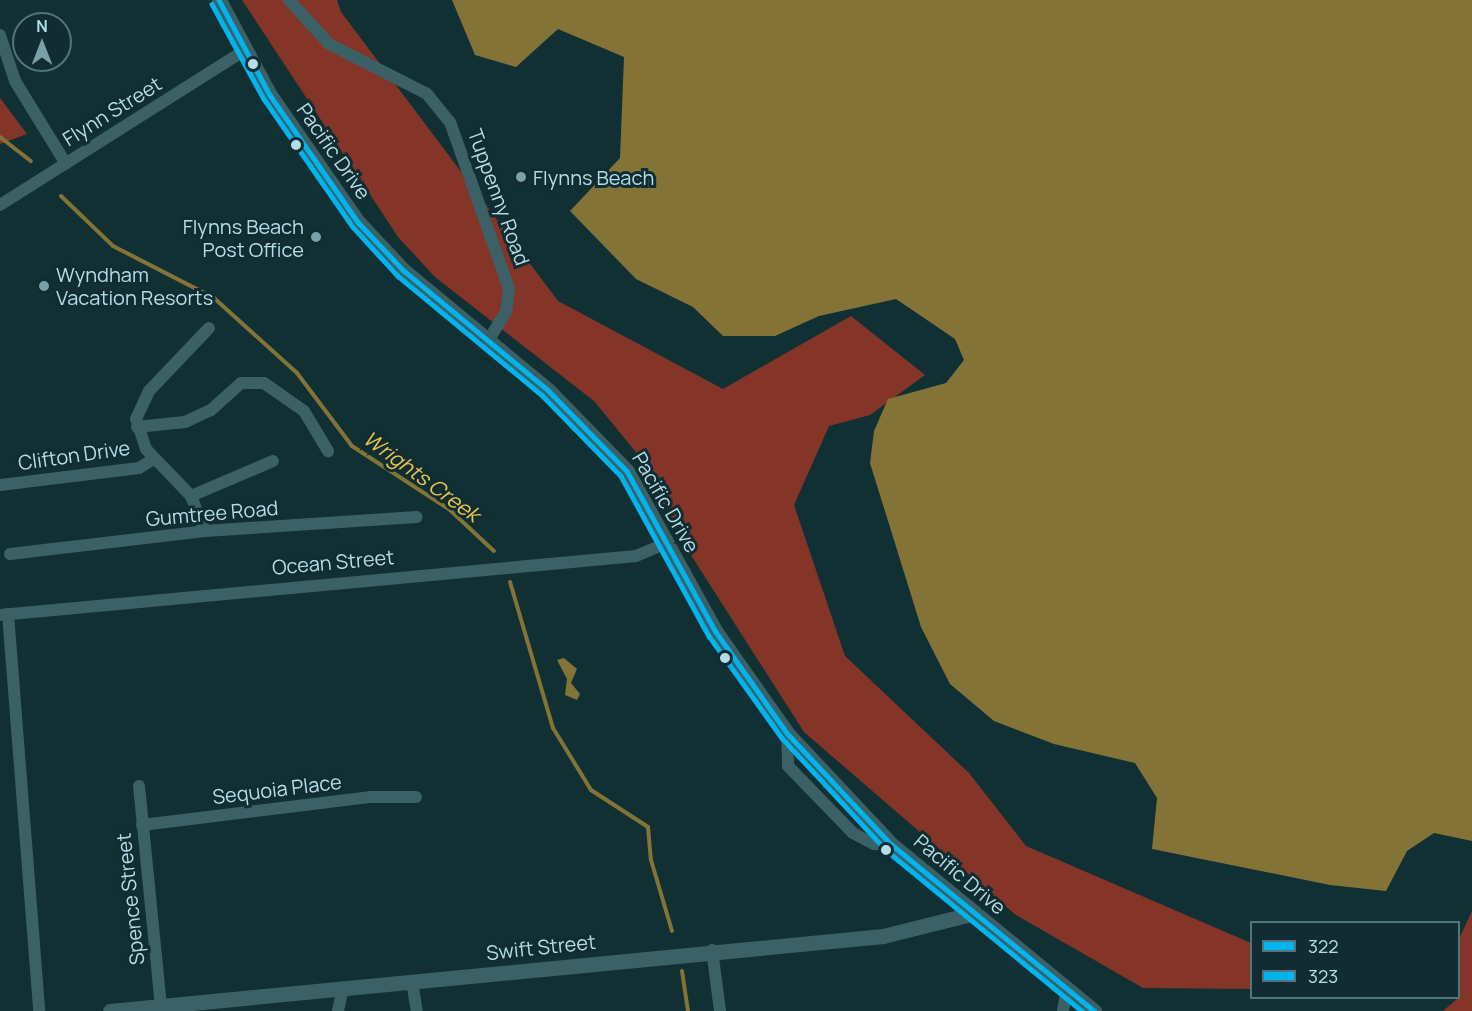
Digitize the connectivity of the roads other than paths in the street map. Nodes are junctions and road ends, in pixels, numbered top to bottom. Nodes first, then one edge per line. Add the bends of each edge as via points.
1 (219, 0) edge
2 (289, 0) edge
3 (0, 35) edge
4 (245, 50) junction
5 (66, 164) junction
6 (0, 205) edge
7 (209, 327) dead end
8 (487, 342) junction
9 (137, 427) junction
10 (328, 451) dead end
11 (152, 460) junction
12 (273, 461) dead end
13 (0, 485) edge
14 (191, 496) junction
15 (417, 517) dead end
16 (205, 531) junction
17 (667, 543) junction
18 (10, 554) dead end
19 (4, 614) edge
20 (787, 733) junction
21 (139, 786) dead end
22 (416, 797) dead end
23 (142, 825) junction
24 (891, 844) junction
25 (975, 913) junction
26 (712, 950) junction
27 (412, 981) junction
28 (343, 988) junction
29 (1067, 989) junction
30 (161, 1006) junction
31 (182, 1008) edge
32 (39, 1011) edge
33 (110, 1011) edge
34 (338, 1011) edge
35 (417, 1011) edge
36 (720, 1011) edge
37 (1062, 1011) edge
38 (1094, 1011) edge

1 - 4 street, Pacific Drive
2 - 8 street, Tuppenny Road via 329,44 428,94 450,122 509,289 506,312
3 - 5 street via 15,81
4 - 5 street, Flynn Street
4 - 8 street, Pacific Drive via 293,132 358,222 403,270
5 - 6 street, Flynn Street
7 - 9 street via 149,392
8 - 17 street, Pacific Drive via 548,390 614,454
9 - 10 street via 185,422 211,410 241,383 264,383 304,411
9 - 11 street
11 - 13 street, Clifton Drive via 139,468
11 - 14 street
12 - 14 street
14 - 16 street
15 - 16 street, Gumtree Road
16 - 18 street, Gumtree Road
17 - 19 street, Ocean Street via 636,556
17 - 20 street, Pacific Drive via 716,632
19 - 32 street
20 - 24 street, Pacific Drive
20 - 24 street via 788,766 853,833 874,844
21 - 23 street, Spence Street
22 - 23 street, Sequoia Place via 371,797
23 - 30 street, Spence Street
24 - 25 street, Pacific Drive
25 - 26 street, Swift Street via 900,934
25 - 29 street, Pacific Drive
26 - 27 street, Swift Street
26 - 36 street
27 - 28 street, Swift Street
27 - 35 street
28 - 31 street, Swift Street
28 - 34 street
29 - 37 street
29 - 38 street, Pacific Drive
30 - 31 street, Swift Street
30 - 33 street, Swift Street

